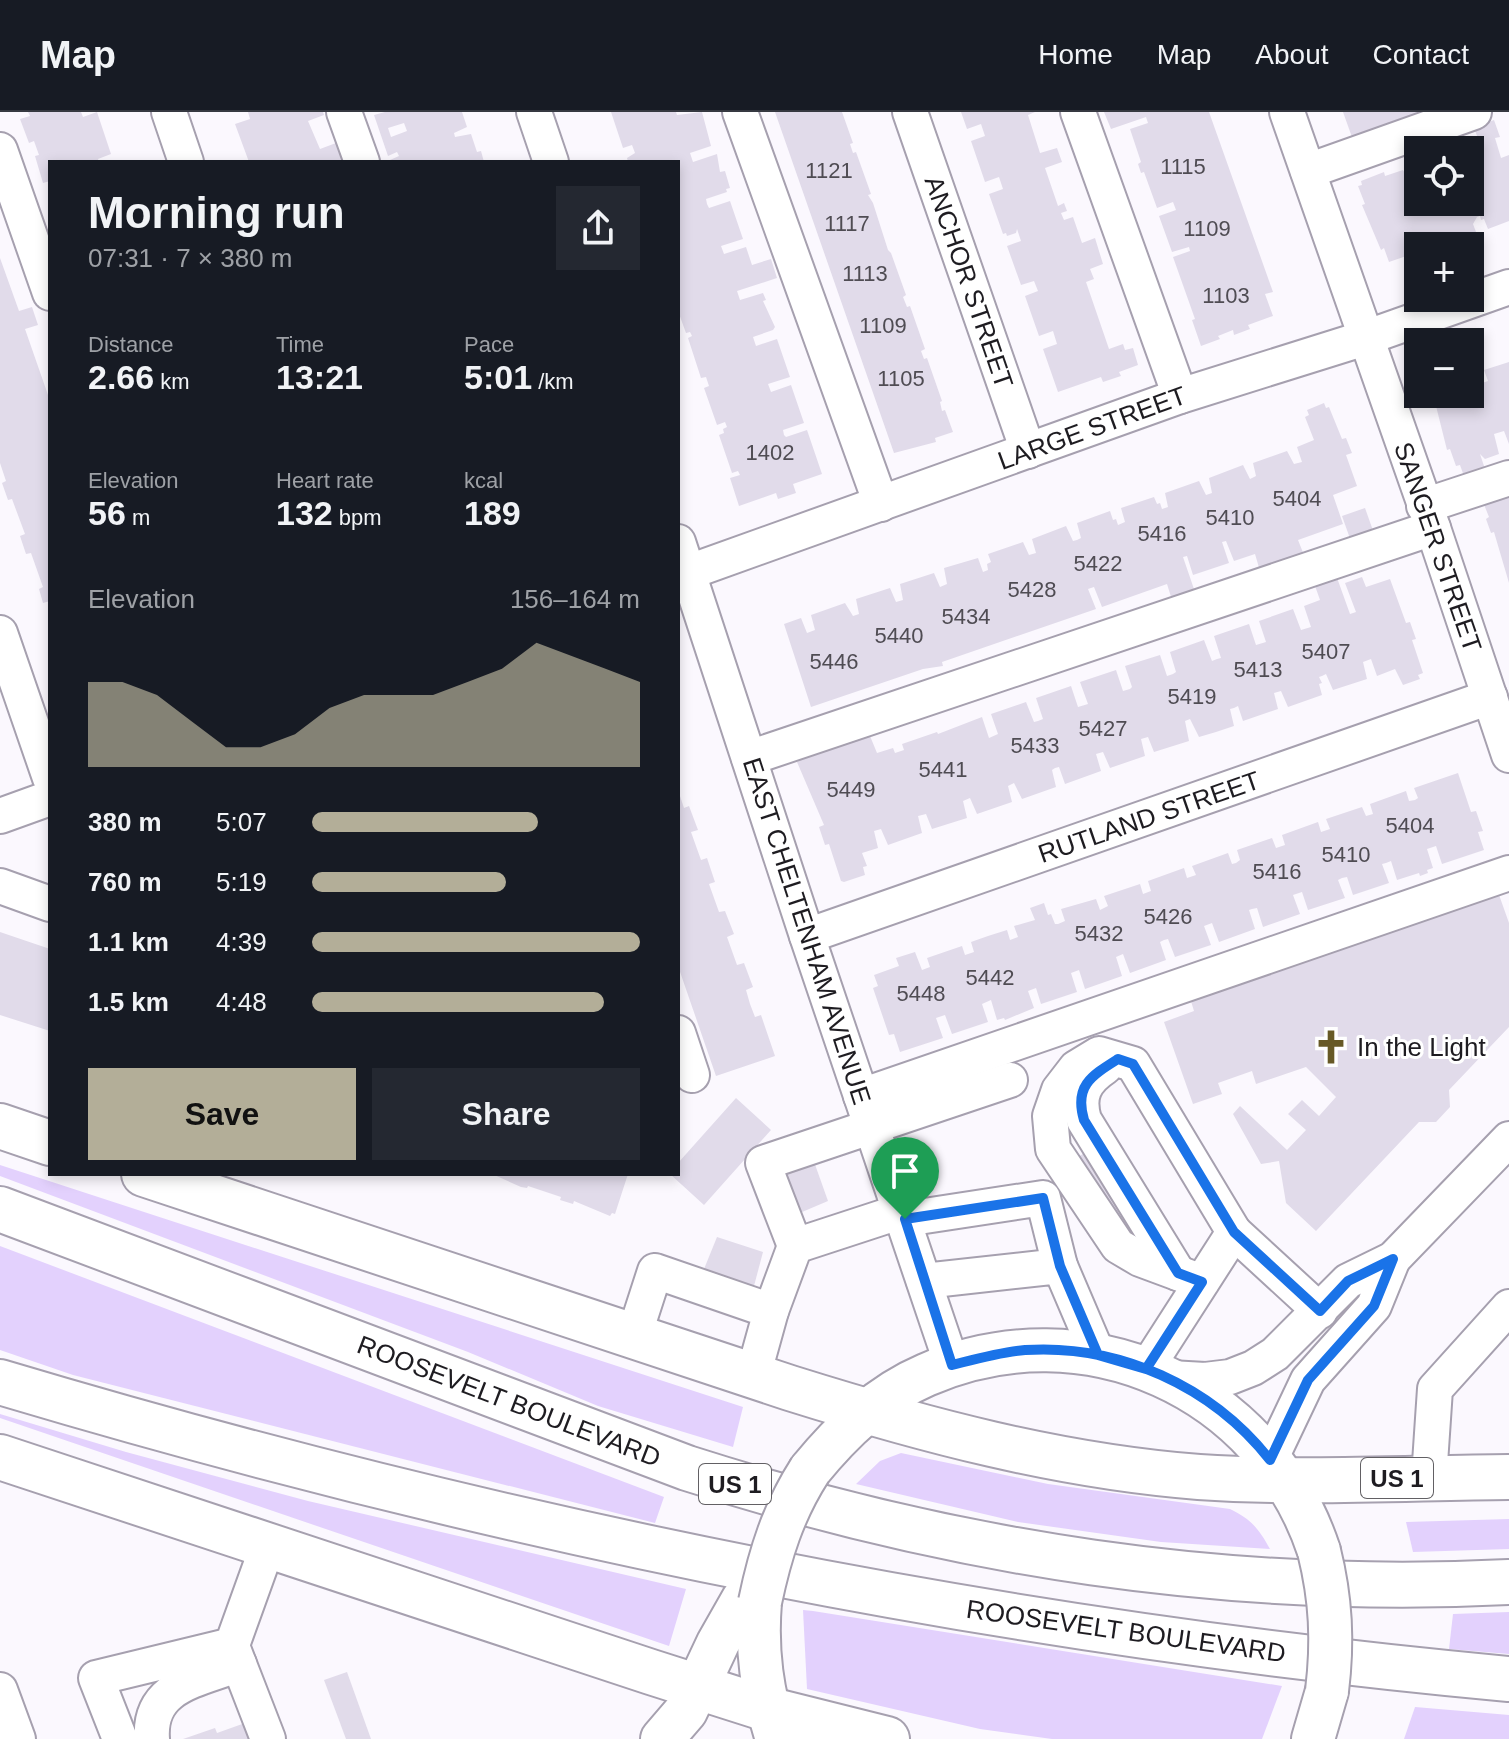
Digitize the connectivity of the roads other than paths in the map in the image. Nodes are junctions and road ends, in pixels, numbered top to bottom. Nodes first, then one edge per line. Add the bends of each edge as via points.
1 (169, 112) edge
2 (344, 112) edge
3 (534, 112) edge
4 (740, 112) edge
5 (910, 112) edge
6 (1078, 112) edge
7 (1287, 112) edge
8 (1474, 112) edge
9 (0, 150) edge
10 (185, 160) edge
11 (361, 160) edge
12 (550, 160) edge
13 (1308, 171) junction
14 (48, 287) edge
15 (1509, 287) edge
16 (1365, 338) junction
17 (1180, 396) junction
18 (1028, 451) junction
19 (1509, 478) edge
20 (881, 504) junction
21 (1428, 517) junction
22 (681, 563) edge
23 (0, 633) edge
24 (1490, 697) junction
25 (1509, 755) edge
26 (749, 758) junction
27 (48, 772) edge
28 (48, 799) edge
29 (0, 816) edge
30 (1509, 873) edge
31 (0, 886) edge
32 (48, 903) edge
33 (807, 936) junction
34 (680, 1039) edge
35 (692, 1075) dead end
36 (1010, 1080) dead end
37 (866, 1111) junction
38 (0, 1126) edge
39 (1509, 1139) edge
40 (48, 1142) edge
41 (150, 1176) edge
42 (0, 1209) edge
43 (904, 1215) junction
44 (1234, 1232) junction
45 (795, 1246) junction
46 (1393, 1259) junction
47 (1060, 1266) junction
48 (1190, 1277) junction
49 (924, 1281) junction
50 (1509, 1307) edge
51 (771, 1311) junction
52 (1320, 1311) junction
53 (634, 1336) junction
54 (1098, 1355) junction
55 (952, 1365) junction
56 (1158, 1374) junction
57 (753, 1376) junction
58 (0, 1382) edge
59 (866, 1412) junction
60 (0, 1457) edge
61 (1277, 1470) junction
62 (1497, 1473) edge
63 (1429, 1478) junction
64 (268, 1545) junction
65 (1509, 1582) edge
66 (751, 1601) junction
67 (235, 1655) junction
68 (1509, 1679) edge
69 (699, 1687) junction
70 (0, 1690) edge
71 (772, 1724) edge
72 (18, 1739) edge
73 (120, 1739) edge
74 (152, 1739) edge
75 (268, 1739) edge
76 (662, 1739) edge
77 (887, 1739) edge
78 (1313, 1739) edge

1 - 10 street
2 - 11 street
3 - 12 street
4 - 20 street
5 - 18 street, ANCHOR STREET
6 - 17 street
7 - 13 street, SANGER STREET
8 - 13 street
9 - 14 street
13 - 16 street, SANGER STREET
15 - 16 street, LARGE STREET
16 - 17 street, LARGE STREET
16 - 21 street, SANGER STREET
17 - 18 street, LARGE STREET
18 - 20 street, LARGE STREET
19 - 21 street
20 - 22 street, LARGE STREET
21 - 24 street, SANGER STREET
21 - 26 street
22 - 26 street, EAST CHELTENHAM AVENUE
23 - 27 street
24 - 25 street, SANGER STREET
24 - 33 street, RUTLAND STREET
26 - 33 street, EAST CHELTENHAM AVENUE
28 - 29 street
30 - 37 street
31 - 32 street
33 - 37 street, EAST CHELTENHAM AVENUE
34 - 35 street
36 - 37 street
37 - 43 street, EAST CHELTENHAM AVENUE
37 - 45 street via 763,1163
38 - 40 highway
39 - 46 street
41 - 53 highway, US 1
42 - 65 highway, ROOSEVELT BOULEVARD / US 1 via 687,1468 863,1520 1035,1555 1218,1578 1332,1584
43 - 45 street
43 - 47 street via 1043,1198
43 - 49 street, EAST CHELTENHAM AVENUE
44 - 48 street
44 - 48 street via 1133,1064 1118,1059 1099,1072 1084,1086 1079,1103 1084,1120
44 - 52 street
45 - 51 street
46 - 52 street via 1348,1281
46 - 61 street via 1374,1306 1308,1380
47 - 49 street
47 - 54 street
48 - 56 street
49 - 55 street, EAST CHELTENHAM AVENUE
50 - 63 street via 1435,1389
51 - 53 street via 655,1271
51 - 57 street
52 - 56 street via 1275,1354 1230,1377 1205,1380
53 - 57 highway, US 1
54 - 55 main road via 1023,1350
54 - 56 main road
55 - 59 main road via 902,1387
56 - 61 main road via 1232,1420
57 - 59 highway, US 1
58 - 68 highway, ROOSEVELT BOULEVARD via 437,1501 783,1576 1151,1637
59 - 61 highway, US 1 via 1062,1460 1199,1477
59 - 66 main road, bridge via 810,1470 783,1517
60 - 64 highway
61 - 63 highway, US 1
61 - 78 main road, bridge via 1319,1551 1331,1616 1327,1691
62 - 63 highway, US 1
64 - 67 street
64 - 69 highway
66 - 69 main road via 718,1643
66 - 71 main road
67 - 73 street via 96,1678
67 - 74 street via 162,1699
67 - 75 street
69 - 71 highway
69 - 76 main road
70 - 72 street
71 - 77 highway

